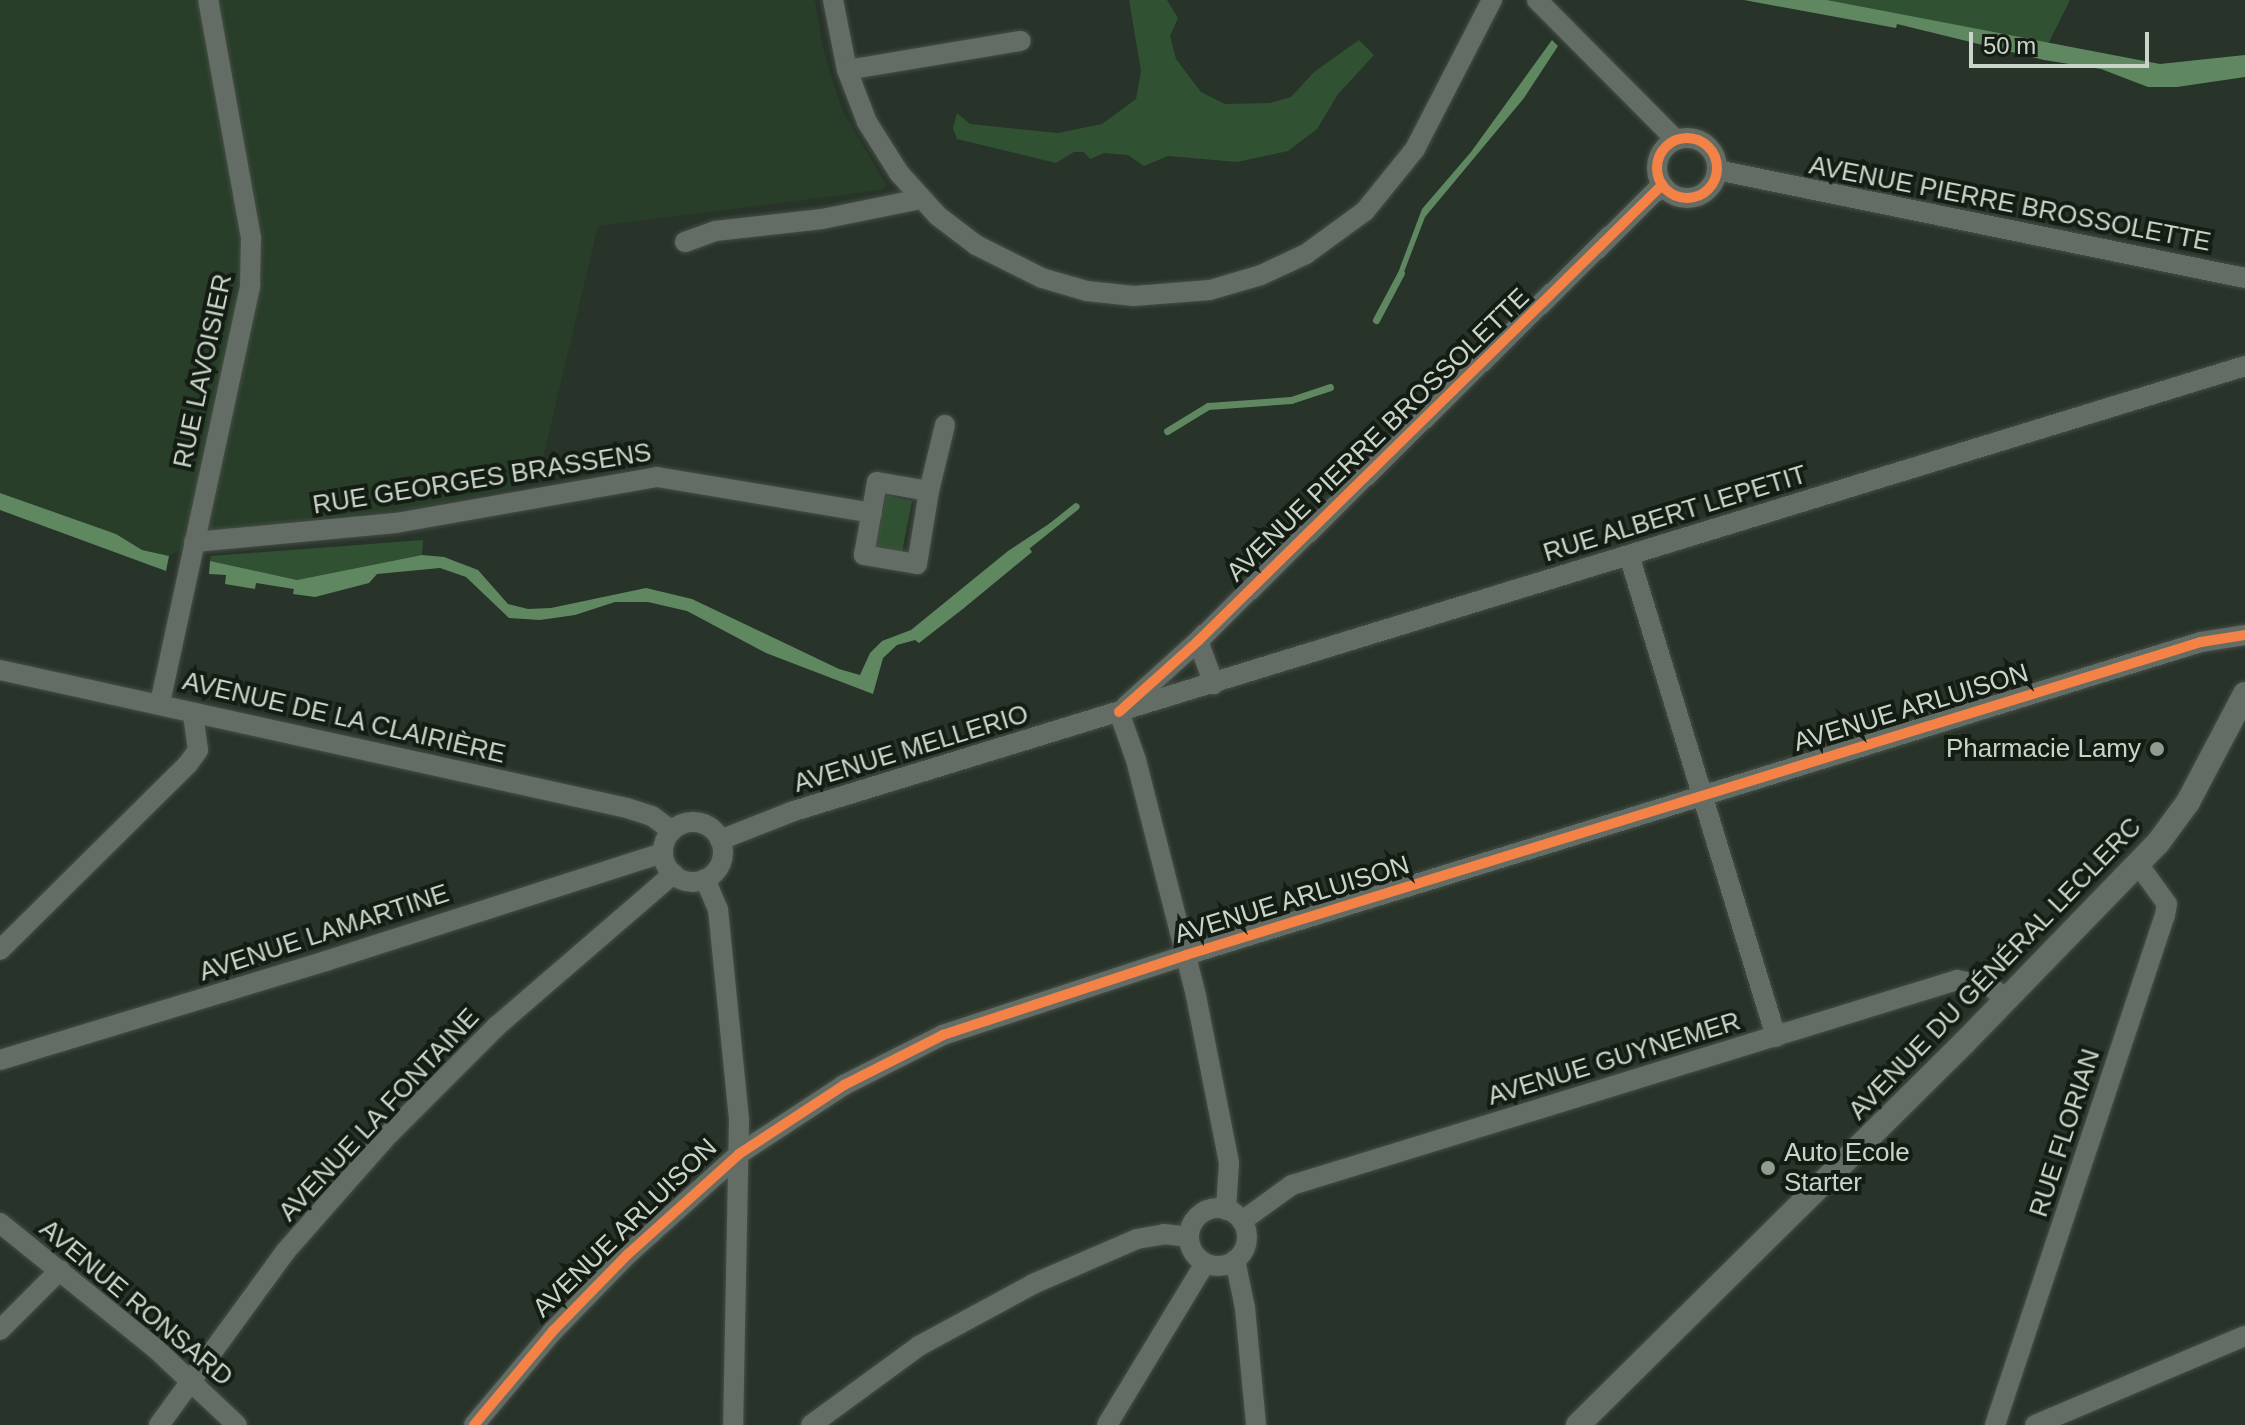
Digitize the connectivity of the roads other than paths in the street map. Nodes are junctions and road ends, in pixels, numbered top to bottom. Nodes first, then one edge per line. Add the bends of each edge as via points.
1 (208, 0) edge
2 (833, 0) edge
3 (1492, 0) edge
4 (1537, 0) edge
5 (1021, 41) dead end
6 (847, 70) junction
7 (1676, 140) junction
8 (1717, 170) junction
9 (1662, 185) junction
10 (921, 199) junction
11 (685, 242) dead end
12 (2245, 278) edge
13 (2245, 366) edge
14 (945, 425) dead end
15 (929, 491) junction
16 (872, 513) junction
17 (194, 542) junction
18 (1629, 555) junction
19 (2245, 635) edge
20 (1198, 641) junction
21 (0, 670) edge
22 (1214, 684) junction
23 (2245, 694) edge
24 (160, 703) junction
25 (1119, 712) junction
26 (193, 713) junction
27 (1701, 798) junction
28 (672, 831) junction
29 (720, 840) junction
30 (663, 853) junction
31 (2138, 864) junction
32 (673, 874) junction
33 (705, 879) junction
34 (0, 950) edge
35 (1186, 955) junction
36 (2007, 999) junction
37 (1776, 1037) junction
38 (0, 1060) edge
39 (739, 1154) junction
40 (1234, 1215) junction
41 (0, 1223) edge
42 (1189, 1237) junction
43 (1235, 1260) junction
44 (1205, 1263) junction
45 (60, 1270) junction
46 (0, 1330) edge
47 (2245, 1336) edge
48 (190, 1378) junction
49 (159, 1425) edge
50 (237, 1425) edge
51 (474, 1425) edge
52 (733, 1425) edge
53 (811, 1425) edge
54 (1107, 1425) edge
55 (1256, 1425) edge
56 (1578, 1425) edge
57 (1995, 1425) edge
58 (2035, 1425) edge

1 - 17 street, RUE LAVOISIER via 251,238 251,267
2 - 6 street
3 - 10 street via 1423,136 1374,201 1306,254 1236,284 1158,296 1065,285 976,245
4 - 7 street
5 - 6 street
6 - 10 street via 867,122
7 - 8 street via 1686,137 1705,144
7 - 9 street via 1658,159
8 - 9 street via 1710,188 1695,198 1676,197
8 - 12 street, AVENUE PIERRE BROSSOLETTE
9 - 20 street, AVENUE PIERRE BROSSOLETTE
10 - 11 street via 822,219 715,231
13 - 18 street, RUE ALBERT LEPETIT
14 - 15 street
15 - 16 street via 877,482
15 - 16 street via 917,564 864,555
16 - 17 street, RUE GEORGES BRASSENS via 657,477 396,523
17 - 24 street, RUE LAVOISIER
18 - 22 street, RUE ALBERT LEPETIT
18 - 27 street
19 - 27 street, AVENUE ARLUISON via 2201,642
20 - 22 street
20 - 25 street, AVENUE PIERRE BROSSOLETTE
21 - 24 street, AVENUE DE LA CLAIRIÈRE
22 - 25 street, RUE ALBERT LEPETIT
23 - 31 street, AVENUE DU GÉNÉRAL LECLERC via 2188,802
24 - 26 street, AVENUE DE LA CLAIRIÈRE
25 - 29 street, AVENUE MELLERIO via 794,811
25 - 35 street
26 - 28 street, AVENUE DE LA CLAIRIÈRE via 627,808 652,816
26 - 34 street via 198,750 188,764
27 - 35 street, AVENUE ARLUISON
27 - 37 street
28 - 29 street via 699,822
28 - 30 street
29 - 33 street via 722,858
30 - 32 street
30 - 38 street, AVENUE LAMARTINE
31 - 36 street, AVENUE DU GÉNÉRAL LECLERC
31 - 57 street, RUE FLORIAN via 2167,904 2165,915
32 - 33 street via 689,881
32 - 48 street, AVENUE LA FONTAINE via 497,1026 390,1133 285,1252
33 - 39 street via 718,909
35 - 39 street, AVENUE ARLUISON via 943,1035 844,1085
35 - 40 street via 1229,1163
36 - 37 street, AVENUE GUYNEMER via 1989,986 1957,980
36 - 56 street, AVENUE DU GÉNÉRAL LECLERC
37 - 40 street, AVENUE GUYNEMER via 1292,1185
39 - 51 street, AVENUE ARLUISON via 616,1266
39 - 52 street
40 - 42 street via 1209,1210 1200,1214
40 - 43 street via 1247,1238
41 - 45 street, AVENUE RONSARD
42 - 44 street via 1193,1253
42 - 53 street via 1137,1239 1033,1284 919,1346
43 - 44 street via 1221,1266
43 - 55 street
44 - 54 street
45 - 46 street
45 - 48 street, AVENUE RONSARD
47 - 58 street
48 - 49 street, AVENUE LA FONTAINE
48 - 50 street, AVENUE RONSARD

